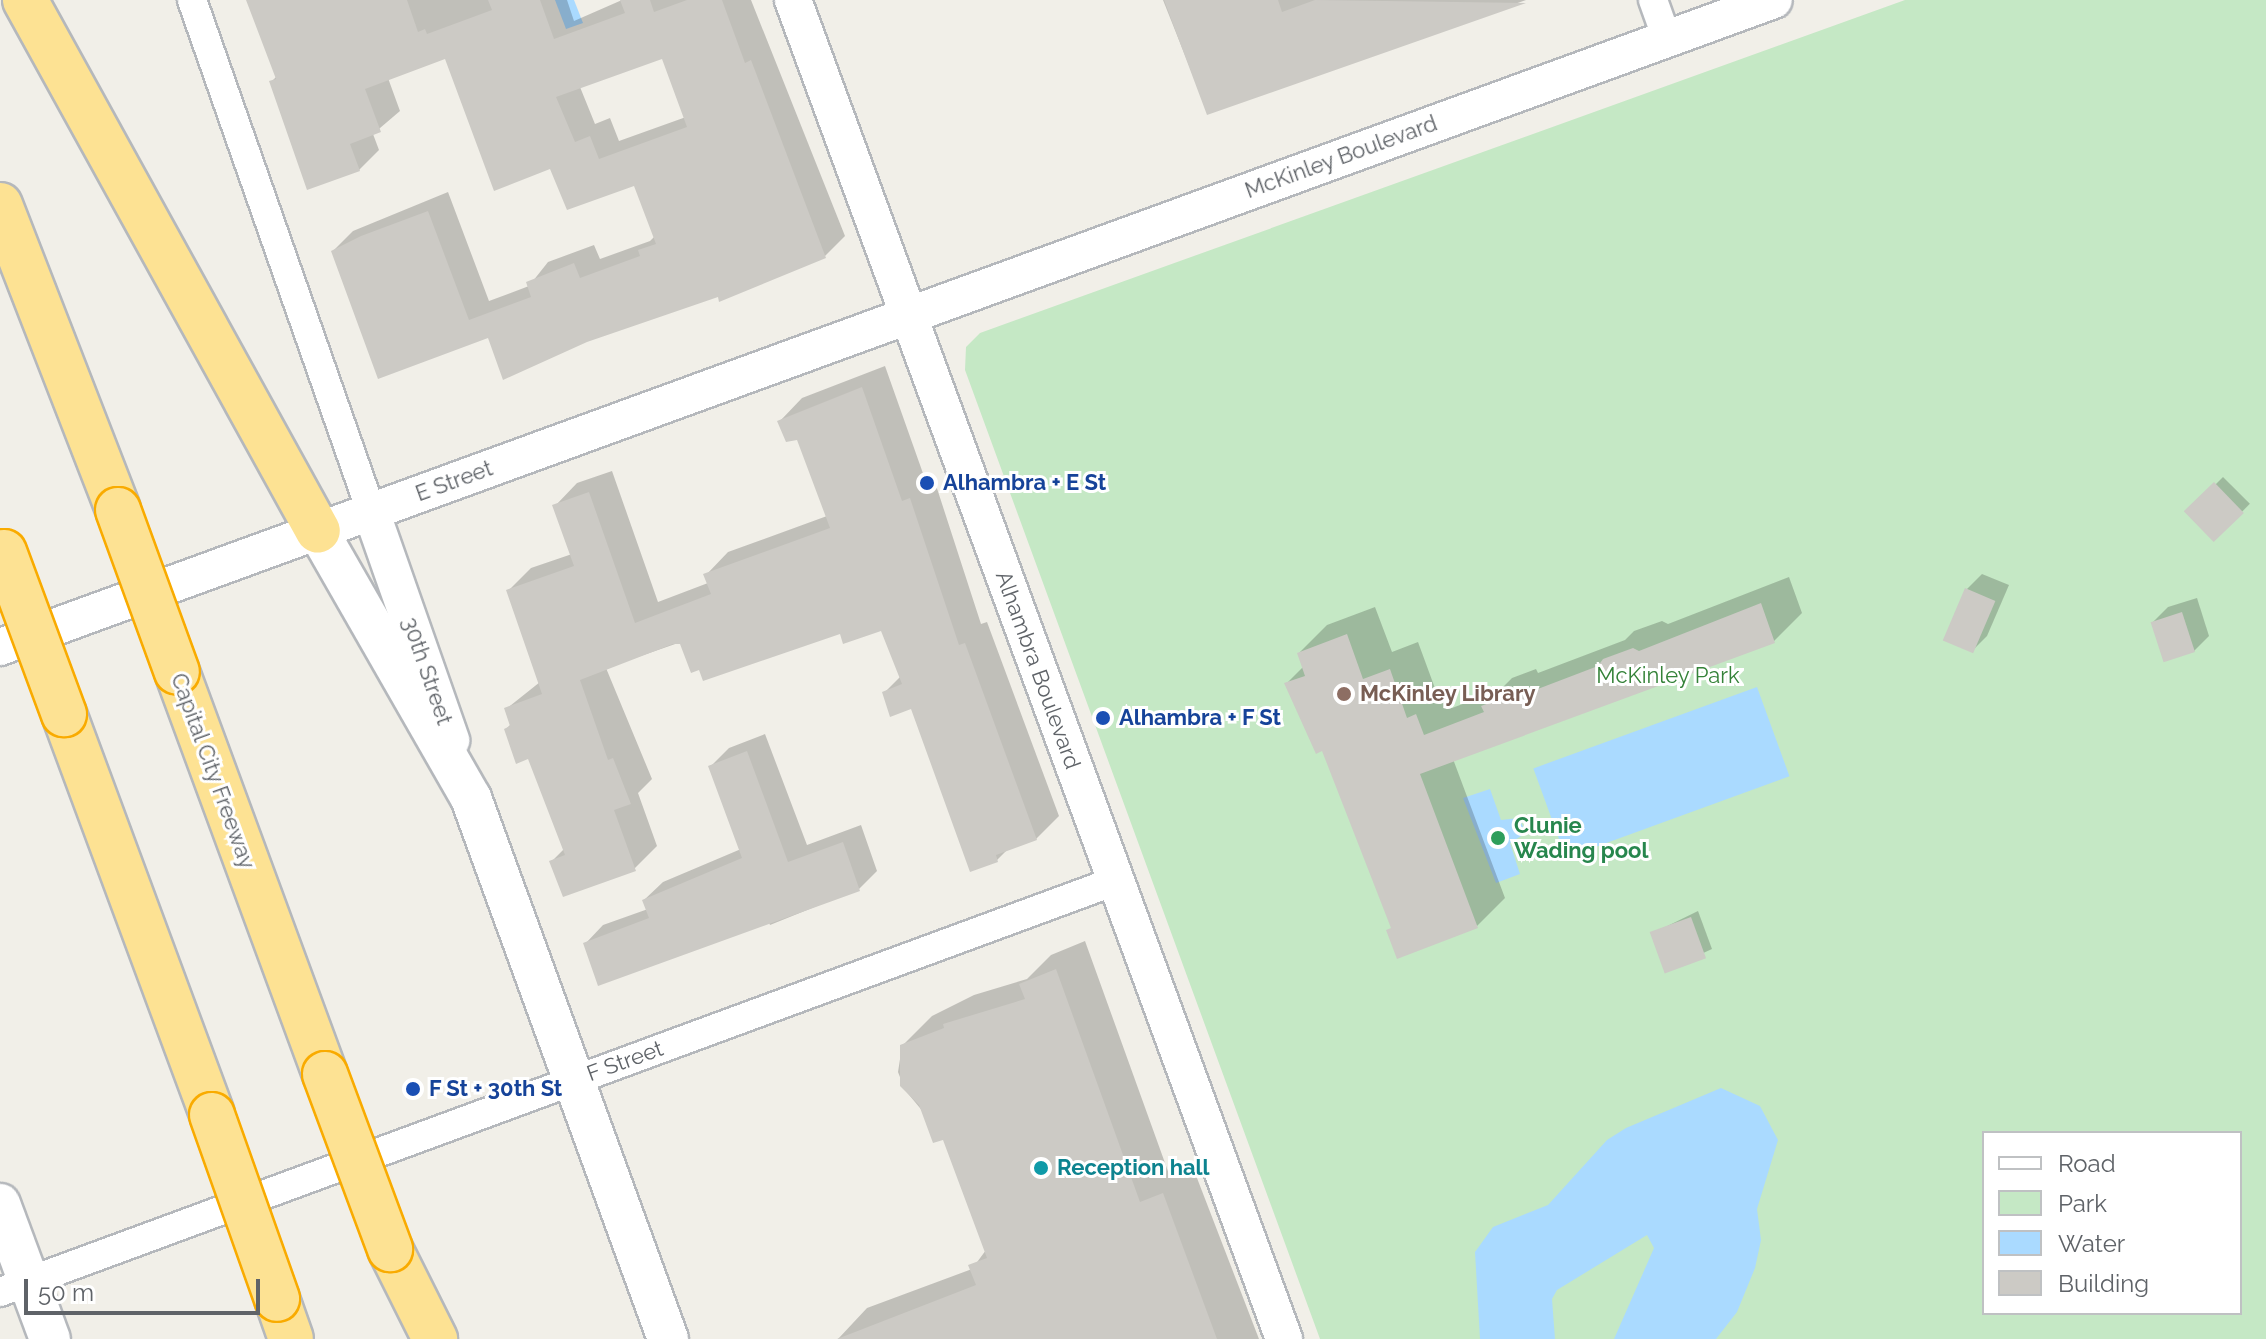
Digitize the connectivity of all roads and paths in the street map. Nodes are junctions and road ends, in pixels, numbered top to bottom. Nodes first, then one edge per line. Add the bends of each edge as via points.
1 (25, 0) edge
2 (192, 0) edge
3 (793, 0) edge
4 (1653, 0) edge
5 (1774, 0) edge
6 (1667, 39) junction
7 (0, 205) edge
8 (909, 316) junction
9 (371, 511) junction
10 (318, 531) junction
11 (2, 546) edge
12 (0, 647) edge
13 (471, 798) junction
14 (1115, 881) junction
15 (573, 1080) junction
16 (0, 1204) edge
17 (390, 1249) junction
18 (15, 1286) edge
19 (284, 1319) edge
20 (50, 1339) edge
21 (424, 1339) edge
22 (435, 1339) edge
23 (668, 1339) edge
24 (1284, 1339) edge

1 - 10 highway
2 - 9 street, 30th Street
3 - 8 street, Alhambra Boulevard
4 - 6 street
5 - 6 street, McKinley Boulevard
6 - 8 street, McKinley Boulevard
7 - 17 highway, Capital City Freeway, bridge
8 - 9 street, E Street
8 - 14 street, Alhambra Boulevard
9 - 10 street, E Street
9 - 13 street, 30th Street
10 - 12 street, E Street
10 - 13 main road
11 - 19 highway, bridge
13 - 15 main road, 30th Street
14 - 15 street, F Street
14 - 24 street, Alhambra Boulevard
15 - 18 street, F Street
15 - 23 main road, 30th Street
16 - 18 main road
17 - 21 highway, Capital City Freeway
17 - 22 highway
18 - 20 main road

